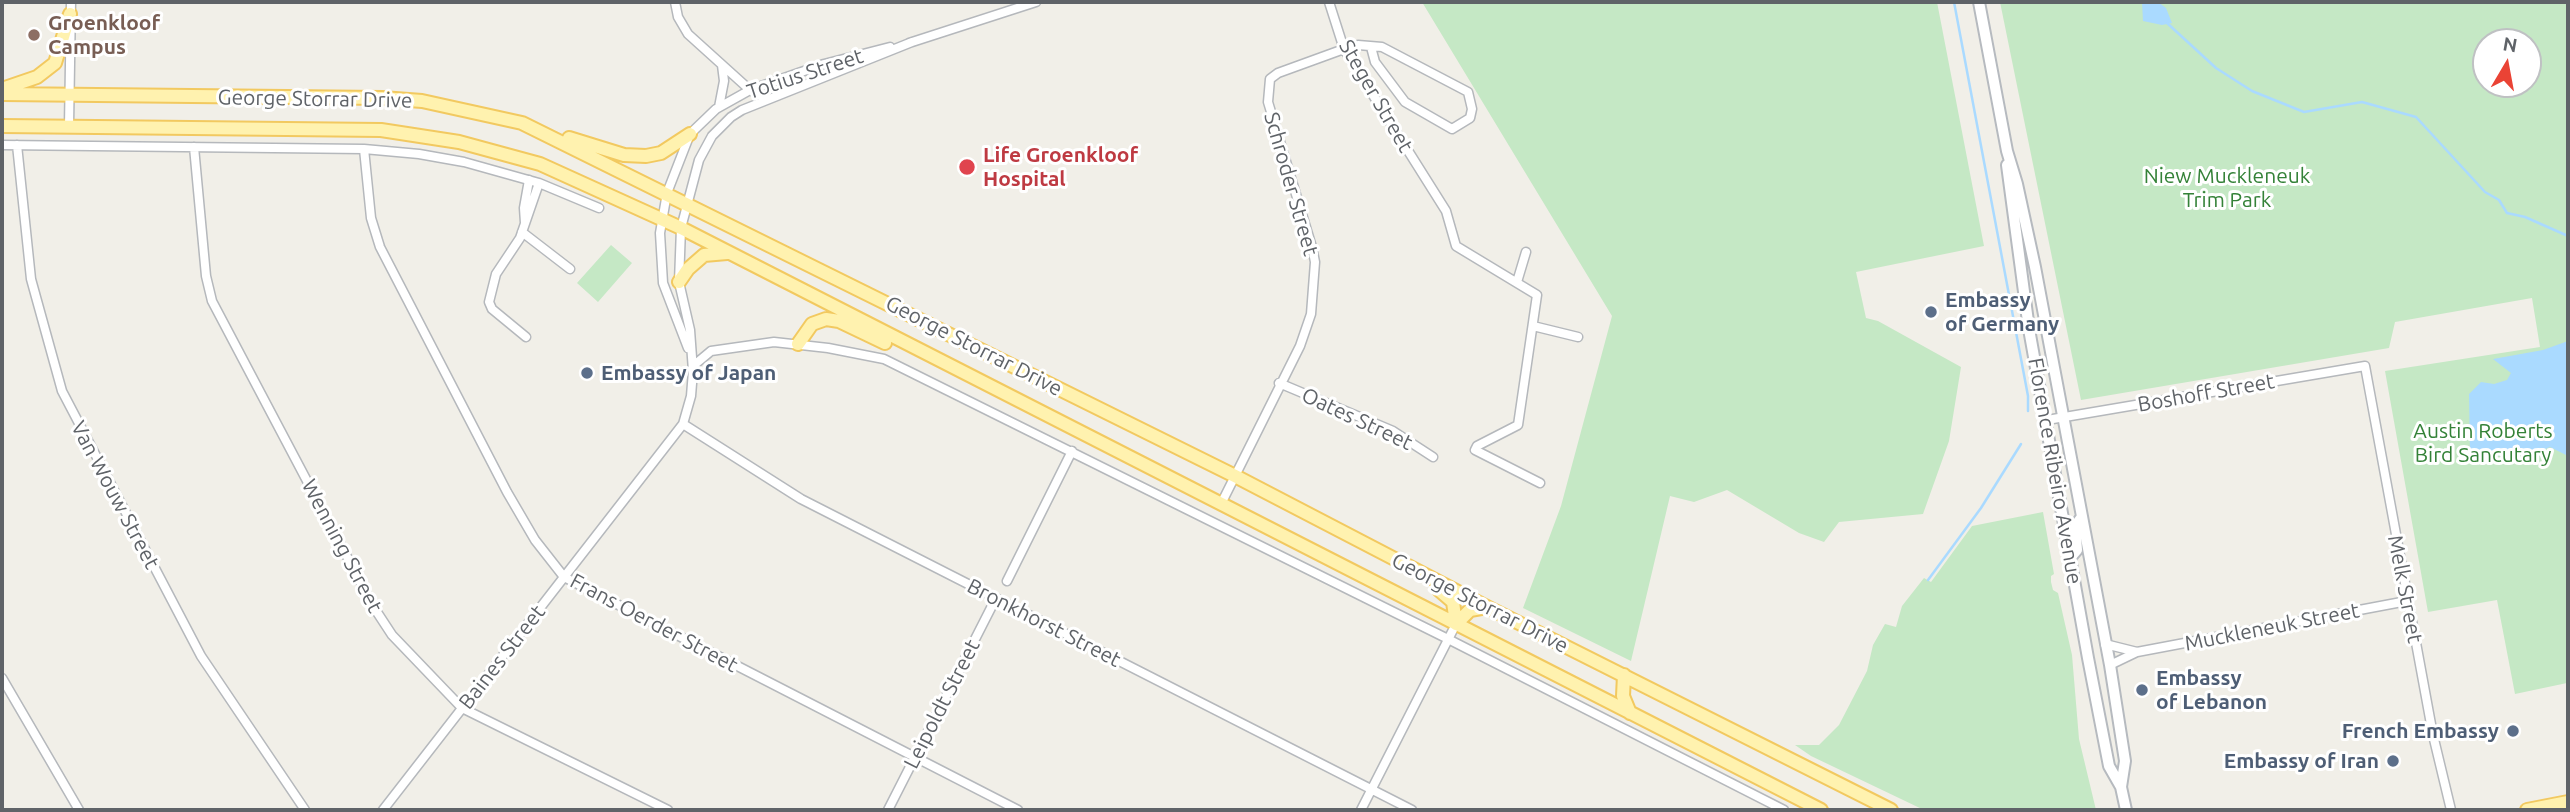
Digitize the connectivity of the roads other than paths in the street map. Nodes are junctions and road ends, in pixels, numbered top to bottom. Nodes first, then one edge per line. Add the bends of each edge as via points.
1 (675, 2) edge
2 (1036, 2) edge
3 (1329, 2) edge
4 (1979, 2) edge
5 (71, 8) edge
6 (912, 42) junction
7 (1371, 47) junction
8 (1344, 49) junction
9 (722, 65) junction
10 (750, 90) junction
11 (2, 92) edge
12 (70, 95) junction
13 (767, 100) junction
14 (719, 107) junction
15 (742, 110) junction
16 (522, 123) junction
17 (2, 126) edge
18 (69, 126) junction
19 (690, 134) junction
20 (2, 145) edge
21 (17, 145) junction
22 (194, 147) junction
23 (364, 149) junction
24 (2007, 151) junction
25 (529, 180) junction
26 (539, 183) junction
27 (667, 192) junction
28 (685, 202) junction
29 (598, 208) dead end
30 (660, 217) junction
31 (524, 228) junction
32 (681, 228) junction
33 (1526, 252) dead end
34 (727, 253) junction
35 (570, 269) dead end
36 (679, 282) junction
37 (1517, 282) junction
38 (1533, 326) junction
39 (526, 337) dead end
40 (1578, 337) dead end
41 (798, 344) junction
42 (906, 345) junction
43 (692, 361) junction
44 (2365, 366) joint
45 (1279, 383) junction
46 (2062, 418) junction
47 (2047, 420) junction
48 (683, 424) junction
49 (1072, 451) junction
50 (1433, 457) dead end
51 (1235, 476) junction
52 (1540, 483) dead end
53 (1222, 502) junction
54 (2081, 518) junction
55 (1368, 545) junction
56 (2070, 558) junction
57 (564, 577) junction
58 (1006, 581) dead end
59 (996, 598) junction
60 (2407, 601) junction
61 (1487, 607) junction
62 (1457, 624) junction
63 (1448, 639) junction
64 (2105, 644) junction
65 (2137, 652) junction
66 (2110, 665) junction
67 (1624, 676) junction
68 (2, 678) edge
69 (1594, 695) junction
70 (462, 709) junction
71 (1630, 713) junction
72 (914, 758) junction
73 (2121, 787) junction
74 (1371, 791) junction
75 (2568, 802) edge
76 (79, 810) edge
77 (305, 810) edge
78 (383, 810) edge
79 (668, 810) edge
80 (888, 810) edge
81 (1018, 810) edge
82 (1361, 810) edge
83 (1412, 810) edge
84 (1784, 810) edge
85 (1821, 810) edge
86 (1891, 810) edge
87 (2126, 810) edge
88 (2451, 810) edge
89 (2527, 810) edge

1 - 9 street via 684,29
2 - 6 street, Totius Street
3 - 8 street, Steger Street
4 - 24 main road, Florence Ribeiro Avenue
5 - 11 main road via 61,48 49,69
5 - 12 street
6 - 10 street, Totius Street via 824,64
6 - 13 street, Totius Street
7 - 7 street, Schroder Street via 1375,62 1405,102 1452,129 1470,118 1468,92 1393,50
7 - 8 street, Schroder Street
8 - 37 street, Steger Street via 1449,217 1456,246
8 - 45 street, Schroder Street via 1278,73 1268,87 1268,102 1315,262 1309,326
9 - 10 street
9 - 14 street via 724,87
10 - 13 street
10 - 14 street, Totius Street
10 - 15 street
11 - 12 main road, George Storrar Drive
12 - 16 main road, George Storrar Drive via 399,99
12 - 18 street
13 - 15 street, Totius Street
14 - 19 street, Totius Street
15 - 28 street, Totius Street via 712,136
16 - 19 main road via 631,157 661,153
16 - 27 main road, George Storrar Drive
17 - 18 main road, George Storrar Drive
18 - 30 main road, George Storrar Drive via 348,129 411,134 540,164
19 - 27 street, Totius Street
20 - 21 street
21 - 22 street
21 - 77 street, Van Wouw Street via 29,271 62,391 201,656
22 - 23 street
22 - 70 street, Wenning Street via 212,301 373,606 414,661
23 - 25 street via 449,159
23 - 57 street, Frans Oerder Street via 371,218 380,247 508,492 535,540
24 - 46 main road, Florence Ribeiro Avenue via 2035,267
24 - 47 main road, Florence Ribeiro Avenue via 2029,329
25 - 26 street
25 - 31 street
26 - 29 street
26 - 31 street
27 - 28 main road, George Storrar Drive
27 - 30 street, Totius Street
28 - 32 street, Totius Street
28 - 51 main road, George Storrar Drive
30 - 32 main road, George Storrar Drive
30 - 43 street, Baines Street via 663,283
31 - 35 street
31 - 39 street via 496,274 489,302
32 - 34 main road, George Storrar Drive
32 - 36 street, Baines Street
33 - 37 street
34 - 36 main road via 704,255
34 - 42 main road, George Storrar Drive
36 - 43 street, Baines Street
37 - 38 street via 1537,295
38 - 40 street
38 - 52 street via 1518,425 1475,450
41 - 42 main road via 812,324 826,319 885,343
41 - 43 street via 764,342 713,351
41 - 49 street via 884,359
42 - 53 main road, George Storrar Drive
43 - 48 street, Baines Street via 691,396
44 - 46 street, Boshoff Street
44 - 60 street, Melk Street
45 - 50 street, Oates Street via 1392,431
45 - 51 street, Schroder Street
46 - 47 street, Boshoff Street
46 - 54 main road, Florence Ribeiro Avenue
47 - 56 main road, Florence Ribeiro Avenue
48 - 57 street, Baines Street
48 - 59 street, Bronkhorst Street via 801,499
49 - 58 street
49 - 63 street
51 - 53 street, Schroder Street
51 - 55 main road, George Storrar Drive
53 - 62 main road, George Storrar Drive
54 - 56 main road via 2075,526 2077,550
54 - 64 main road, Florence Ribeiro Avenue
55 - 61 main road, George Storrar Drive
55 - 62 main road via 1384,563 1450,597
56 - 73 main road, Florence Ribeiro Avenue via 2109,766
57 - 70 street, Baines Street
57 - 72 street, Frans Oerder Street
59 - 72 street, Leipoldt Street
59 - 74 street, Bronkhorst Street
60 - 65 street, Muckleneuk Street
60 - 88 street, Melk Street
61 - 62 main road via 1470,610
61 - 67 main road, George Storrar Drive
62 - 63 street
62 - 69 main road, George Storrar Drive
63 - 74 street
63 - 84 street
64 - 65 street, Muckleneuk Street
64 - 66 main road, Florence Ribeiro Avenue
65 - 66 street, Muckleneuk Street
66 - 73 main road, Florence Ribeiro Avenue via 2125,761
67 - 69 main road via 1610,691
67 - 71 main road via 1623,696
67 - 86 main road, George Storrar Drive
68 - 76 street
69 - 71 main road, George Storrar Drive
70 - 78 street, Baines Street
70 - 79 street, Wenning Street
71 - 85 main road, George Storrar Drive
72 - 80 street, Leipoldt Street
72 - 81 street, Frans Oerder Street
73 - 87 main road, Florence Ribeiro Avenue
74 - 82 street
74 - 83 street, Bronkhorst Street
75 - 89 main road

